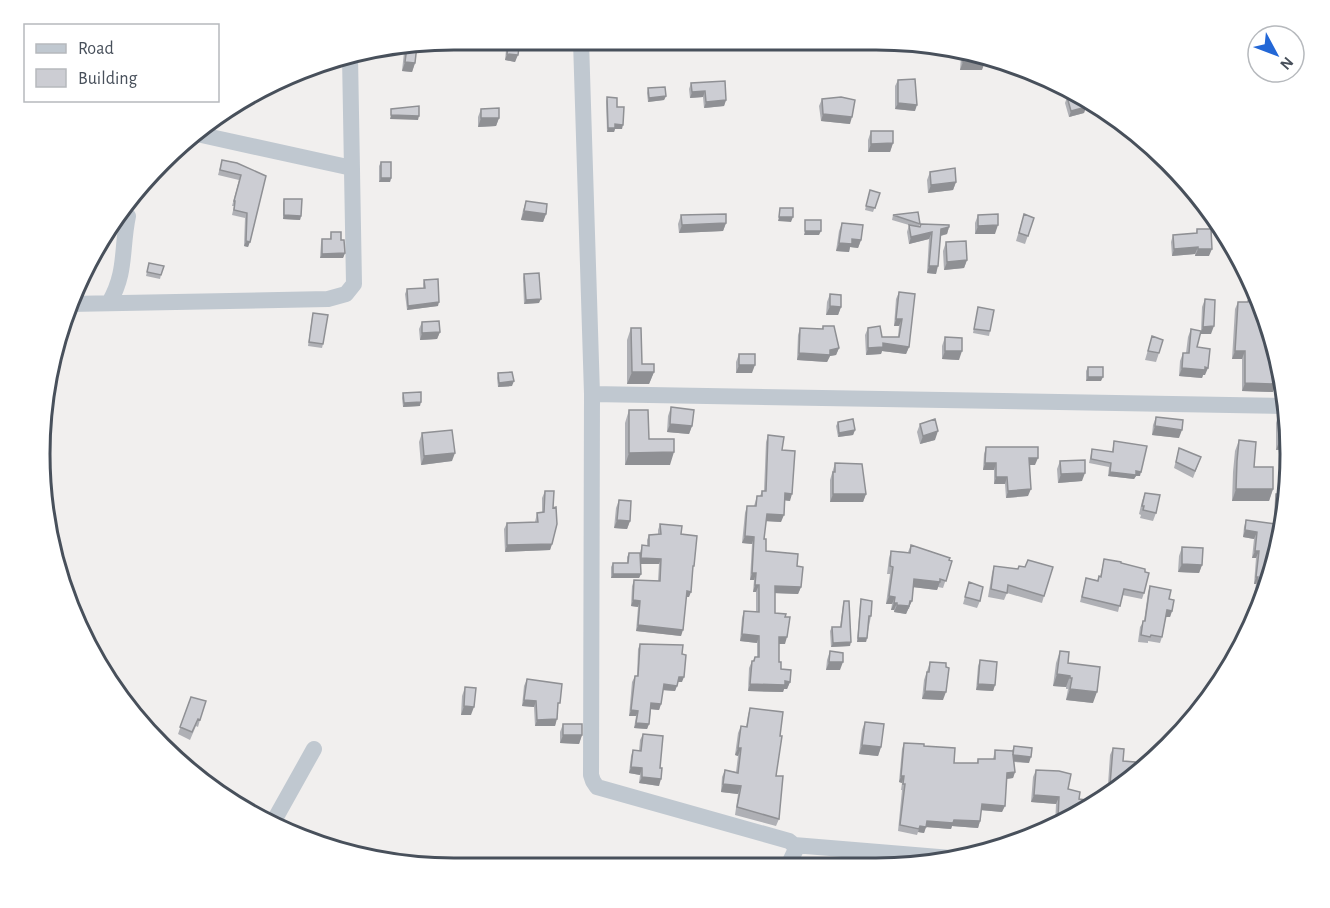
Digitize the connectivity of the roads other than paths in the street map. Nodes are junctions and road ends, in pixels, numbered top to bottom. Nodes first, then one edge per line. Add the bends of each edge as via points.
1 (581, 50) edge
2 (350, 63) edge
3 (205, 136) edge
4 (352, 168) junction
5 (129, 216) dead end
6 (109, 303) junction
7 (78, 304) edge
8 (592, 394) junction
9 (1278, 406) edge
10 (314, 749) dead end
11 (276, 817) edge
12 (794, 845) junction
13 (923, 856) edge
14 (792, 858) edge

1 - 8 street
2 - 4 street
3 - 4 street
4 - 6 street via 354,284 346,294 328,299
5 - 6 street via 123,266
6 - 7 street
8 - 9 street
8 - 12 street via 593,781 597,787
10 - 11 street
12 - 13 street
12 - 14 street

